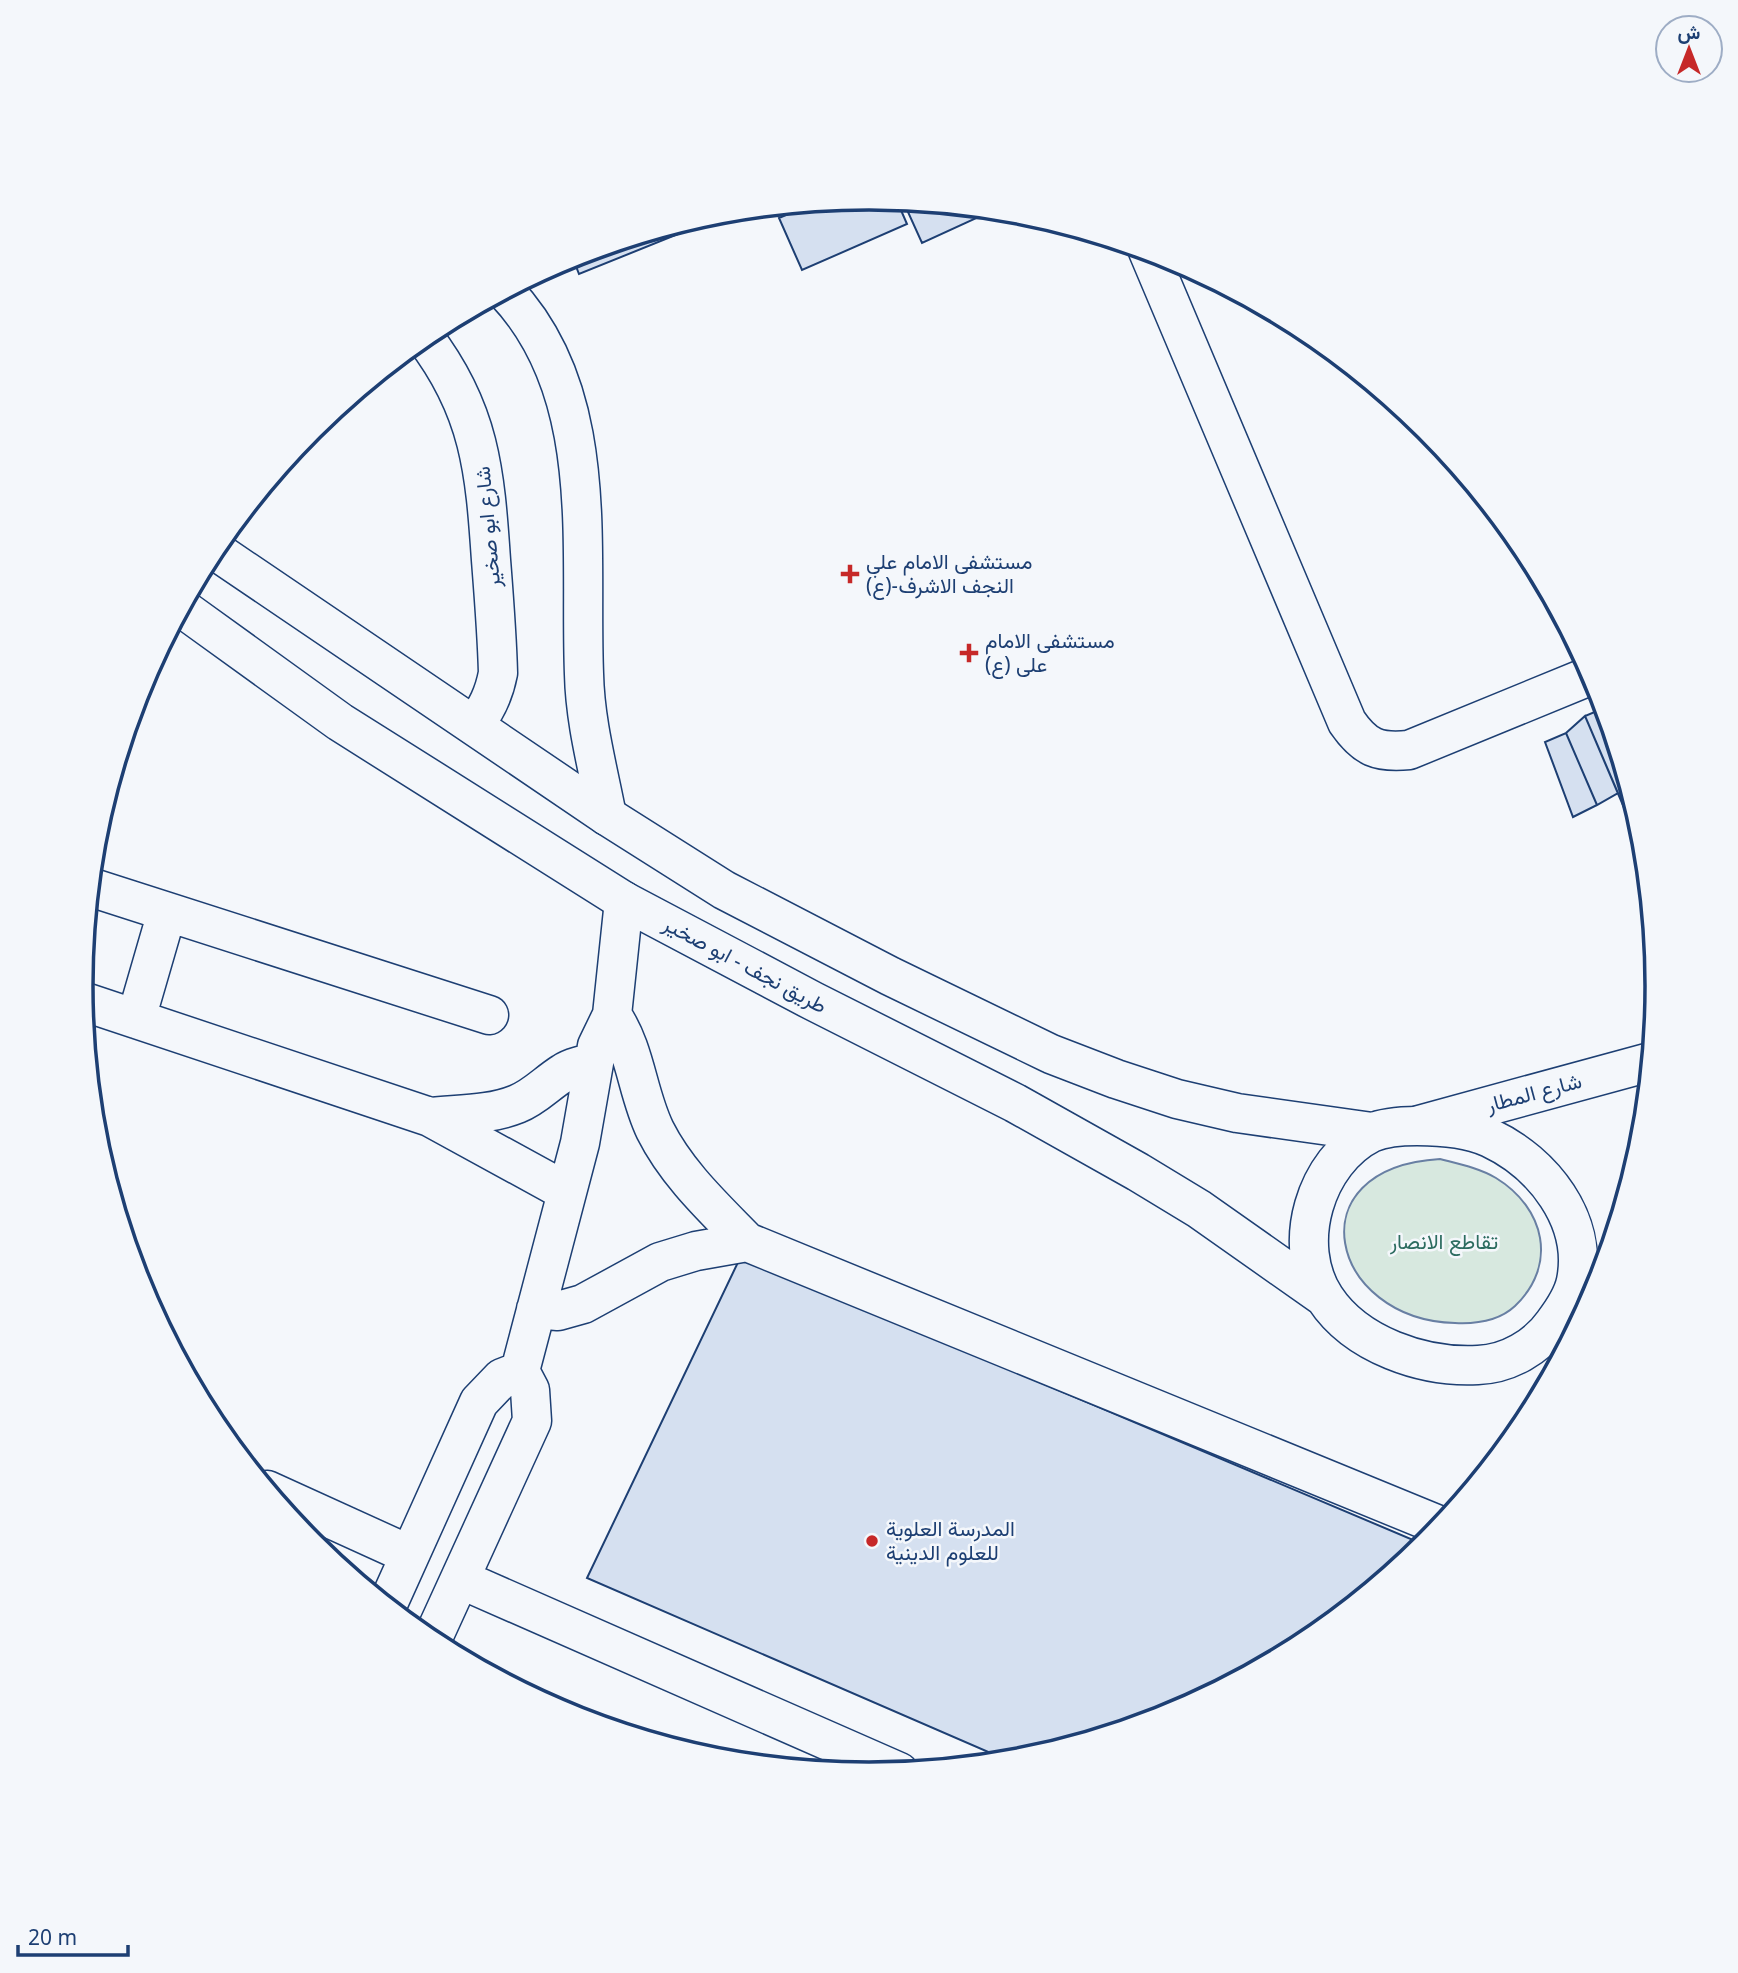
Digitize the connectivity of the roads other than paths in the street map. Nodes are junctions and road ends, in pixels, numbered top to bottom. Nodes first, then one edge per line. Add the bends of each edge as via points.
1 (1154, 264) edge
2 (511, 298) edge
3 (430, 347) edge
4 (223, 556) edge
5 (190, 615) edge
6 (1582, 679) edge
7 (474, 725) junction
8 (607, 816) junction
9 (99, 890) edge
10 (624, 901) junction
11 (167, 912) junction
12 (93, 1005) edge
13 (489, 1015) dead end
14 (612, 1015) junction
15 (136, 1019) junction
16 (594, 1063) junction
17 (1641, 1064) edge
18 (430, 1116) junction
19 (1418, 1126) junction
20 (1372, 1132) junction
21 (567, 1192) junction
22 (1572, 1224) junction
23 (747, 1242) junction
24 (1599, 1250) edge
25 (1324, 1297) junction
26 (536, 1309) junction
27 (1562, 1336) edge
28 (1545, 1356) edge
29 (520, 1371) junction
30 (285, 1498) edge
31 (1431, 1522) edge
32 (410, 1555) junction
33 (460, 1579) junction
34 (391, 1598) edge
35 (436, 1630) edge
36 (853, 1762) edge

1 - 6 main road via 1357,737 1388,752 1409,750
2 - 8 main road via 557,376 578,461 585,699
3 - 7 main road, شارع ابو صخير via 457,388 471,421 486,489 498,673 490,701
4 - 7 main road
5 - 10 main road, طريق نجف - ابو صخير via 340,722
7 - 8 main road
8 - 20 main road via 724,890 1052,1054 1177,1099 1237,1113
9 - 11 main road
10 - 14 main road
10 - 25 main road, طريق نجف - ابو صخير via 1015,1103 1138,1172
11 - 13 main road
11 - 15 main road
12 - 15 main road
14 - 16 main road
14 - 23 main road via 628,1044 641,1095 675,1164
15 - 18 main road
16 - 18 main road via 562,1073 518,1104 490,1112
16 - 21 main road
17 - 19 main road, شارع المطار
18 - 21 main road
19 - 20 main road
19 - 22 main road via 1468,1131 1516,1152 1539,1172
20 - 25 main road via 1332,1165 1312,1213 1308,1247
21 - 26 main road
22 - 24 main road
22 - 28 main road via 1578,1250 1576,1282 1550,1329
23 - 26 main road via 660,1262 583,1304 558,1311
23 - 31 main road
25 - 28 main road via 1357,1330 1412,1357 1479,1365
26 - 29 main road
27 - 28 main road
29 - 32 main road via 502,1378 479,1402
29 - 33 main road via 530,1390 532,1421
30 - 32 main road
32 - 34 main road
33 - 35 main road
33 - 36 main road

